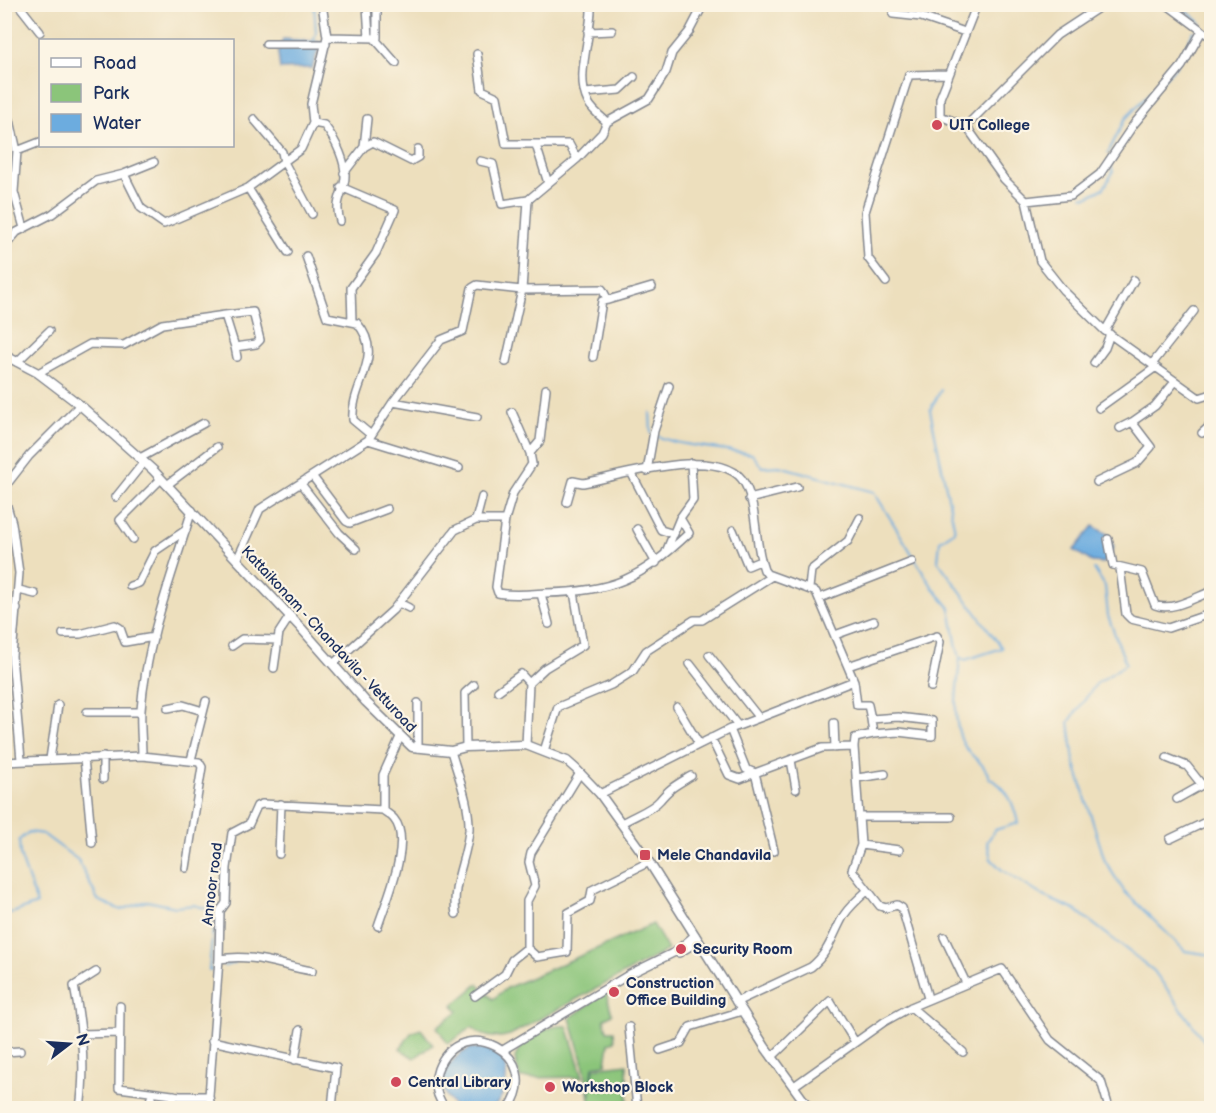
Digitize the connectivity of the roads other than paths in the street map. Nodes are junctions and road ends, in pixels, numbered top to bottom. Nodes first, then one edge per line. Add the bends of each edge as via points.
1 (18, 4) edge
2 (322, 4) edge
3 (377, 4) edge
4 (600, 4) edge
5 (698, 4) edge
6 (977, 4) edge
7 (1104, 4) edge
8 (1166, 4) edge
9 (368, 6) dead end
10 (591, 8) edge
11 (893, 14) dead end
12 (612, 31) dead end
13 (1202, 31) junction
14 (40, 32) dead end
15 (588, 32) junction
16 (965, 32) junction
17 (372, 38) junction
18 (1212, 38) edge
19 (327, 41) junction
20 (266, 44) dead end
21 (477, 54) dead end
22 (396, 63) dead end
23 (948, 74) junction
24 (634, 77) dead end
25 (585, 93) junction
26 (4, 114) edge
27 (254, 119) dead end
28 (367, 119) dead end
29 (607, 122) junction
30 (313, 123) junction
31 (966, 126) junction
32 (39, 142) edge
33 (536, 145) junction
34 (364, 147) junction
35 (418, 150) dead end
36 (17, 151) junction
37 (578, 159) junction
38 (480, 161) dead end
39 (154, 162) dead end
40 (284, 162) junction
41 (344, 173) junction
42 (124, 174) junction
43 (548, 183) junction
44 (341, 187) junction
45 (248, 188) junction
46 (528, 200) junction
47 (1026, 201) junction
48 (312, 214) dead end
49 (340, 221) dead end
50 (24, 228) junction
51 (4, 247) edge
52 (288, 252) dead end
53 (306, 256) dead end
54 (1134, 280) dead end
55 (886, 282) dead end
56 (652, 287) dead end
57 (522, 290) junction
58 (609, 300) junction
59 (1194, 311) dead end
60 (225, 315) junction
61 (352, 322) junction
62 (49, 332) dead end
63 (1107, 333) junction
64 (235, 347) junction
65 (4, 355) edge
66 (237, 357) dead end
67 (593, 357) dead end
68 (17, 362) junction
69 (506, 362) dead end
70 (1094, 363) dead end
71 (1154, 366) junction
72 (38, 373) junction
73 (1174, 383) junction
74 (669, 386) dead end
75 (546, 389) dead end
76 (1212, 394) edge
77 (393, 402) junction
78 (80, 405) junction
79 (1099, 408) dead end
80 (512, 412) dead end
81 (477, 417) dead end
82 (1132, 422) junction
83 (204, 423) dead end
84 (1212, 424) edge
85 (1120, 428) dead end
86 (1202, 433) dead end
87 (370, 437) junction
88 (217, 447) dead end
89 (530, 453) junction
90 (142, 460) junction
91 (691, 463) junction
92 (459, 468) dead end
93 (647, 471) junction
94 (632, 474) junction
95 (313, 477) junction
96 (164, 482) junction
97 (1097, 482) dead end
98 (302, 484) junction
99 (796, 487) dead end
100 (4, 488) edge
101 (4, 496) edge
102 (116, 497) dead end
103 (482, 497) dead end
104 (749, 499) junction
105 (567, 502) dead end
106 (387, 509) dead end
107 (192, 510) junction
108 (680, 518) junction
109 (860, 518) dead end
110 (476, 520) junction
111 (505, 520) junction
112 (637, 529) dead end
113 (186, 530) junction
114 (733, 530) dead end
115 (674, 534) junction
116 (133, 539) dead end
117 (1108, 539) dead end
118 (357, 549) dead end
119 (664, 556) junction
120 (237, 560) junction
121 (760, 561) junction
122 (912, 562) dead end
123 (656, 563) junction
124 (1120, 568) junction
125 (772, 576) junction
126 (130, 586) dead end
127 (809, 588) junction
128 (19, 590) junction
129 (1212, 591) edge
130 (574, 592) junction
131 (35, 594) dead end
132 (541, 594) junction
133 (820, 598) junction
134 (399, 603) junction
135 (409, 608) dead end
136 (4, 609) edge
137 (17, 609) junction
138 (1212, 613) edge
139 (290, 616) junction
140 (874, 621) dead end
141 (549, 624) dead end
142 (63, 634) dead end
143 (835, 635) junction
144 (154, 637) junction
145 (278, 640) junction
146 (232, 646) dead end
147 (709, 655) dead end
148 (333, 664) junction
149 (690, 664) dead end
150 (848, 666) junction
151 (273, 669) dead end
152 (854, 681) junction
153 (529, 683) junction
154 (474, 685) dead end
155 (931, 687) dead end
156 (498, 691) dead end
157 (206, 701) dead end
158 (418, 703) dead end
159 (58, 705) dead end
160 (677, 707) dead end
161 (168, 708) dead end
162 (203, 711) junction
163 (87, 712) dead end
164 (141, 712) junction
165 (759, 718) junction
166 (871, 719) junction
167 (834, 723) dead end
168 (738, 726) junction
169 (730, 729) junction
170 (873, 734) junction
171 (400, 737) junction
172 (711, 738) junction
173 (699, 744) junction
174 (526, 746) junction
175 (466, 747) junction
176 (854, 747) junction
177 (418, 748) junction
178 (835, 748) junction
179 (451, 751) junction
180 (544, 751) junction
181 (142, 756) junction
182 (104, 757) junction
183 (84, 758) junction
184 (1167, 758) dead end
185 (50, 759) junction
186 (21, 760) junction
187 (191, 760) junction
188 (791, 760) junction
189 (4, 762) edge
190 (580, 773) junction
191 (754, 773) junction
192 (885, 774) dead end
193 (691, 776) dead end
194 (857, 778) junction
195 (104, 779) dead end
196 (1212, 782) edge
197 (1202, 785) junction
198 (796, 789) dead end
199 (600, 794) junction
200 (1177, 799) dead end
201 (281, 804) junction
202 (383, 810) junction
203 (859, 817) junction
204 (951, 817) dead end
205 (1212, 819) edge
206 (622, 823) junction
207 (1170, 839) dead end
208 (92, 843) dead end
209 (861, 845) junction
210 (899, 850) dead end
211 (774, 851) dead end
212 (279, 854) dead end
213 (649, 862) junction
214 (186, 868) dead end
215 (867, 891) junction
216 (456, 914) dead end
217 (378, 926) dead end
218 (944, 937) dead end
219 (697, 938) junction
220 (527, 948) junction
221 (219, 959) junction
222 (312, 971) dead end
223 (96, 972) dead end
224 (966, 982) junction
225 (475, 996) dead end
226 (928, 998) junction
227 (736, 1002) junction
228 (120, 1006) dead end
229 (911, 1007) junction
230 (742, 1011) junction
231 (629, 1027) dead end
232 (300, 1030) dead end
233 (119, 1033) junction
234 (81, 1034) junction
235 (212, 1041) junction
236 (855, 1042) junction
237 (503, 1050) junction
238 (660, 1050) dead end
239 (20, 1051) dead end
240 (963, 1052) dead end
241 (4, 1053) edge
242 (772, 1057) junction
243 (295, 1060) junction
244 (794, 1086) junction
245 (152, 1094) junction
246 (174, 1095) junction
247 (209, 1096) junction
248 (808, 1107) edge
249 (80, 1108) edge
250 (148, 1108) edge
251 (172, 1108) edge
252 (211, 1108) edge
253 (332, 1108) edge
254 (445, 1108) edge
255 (509, 1108) edge
256 (638, 1108) edge
257 (797, 1108) edge
258 (1109, 1108) edge

1 - 14 street
2 - 19 street
3 - 17 street via 378,36
4 - 10 street
5 - 29 street via 701,9 672,53 666,72 649,99
6 - 16 street
7 - 31 street via 1057,35
8 - 13 street
9 - 17 street
10 - 15 street
11 - 16 street
12 - 15 street
13 - 18 street
13 - 47 street via 1182,66 1134,124 1100,174 1071,196
15 - 25 street
16 - 23 street
17 - 19 street
17 - 22 street
19 - 20 street
19 - 30 street via 310,104
21 - 33 street via 482,90 497,97 506,144
23 - 31 street via 940,98 940,116
23 - 55 street via 909,75 865,212 868,258
24 - 25 street via 620,90
25 - 29 street via 587,101
26 - 36 street via 10,120
27 - 40 street via 282,152
28 - 34 street
29 - 37 street
30 - 40 street via 302,149
30 - 41 street via 324,125 332,135
31 - 47 street via 1004,179
32 - 36 street
33 - 37 street via 569,144
33 - 43 street
34 - 35 street via 377,142 411,161 418,157
34 - 41 street
36 - 50 street via 14,192
37 - 43 street
38 - 46 street via 493,164 502,204
39 - 42 street
40 - 45 street
40 - 48 street
41 - 44 street
42 - 45 street via 141,208 164,224
42 - 50 street via 96,181 52,214
43 - 46 street
44 - 49 street via 336,208
44 - 61 street via 395,210 376,253 351,288
45 - 52 street
46 - 57 street
47 - 63 street via 1040,261
50 - 51 street
53 - 61 street via 327,317
54 - 63 street
56 - 58 street
57 - 58 street via 602,289
57 - 69 street
57 - 77 street via 477,285 472,288 463,331 441,340
58 - 67 street via 602,301
59 - 71 street
60 - 64 street
60 - 64 street via 253,312 256,321 260,340
60 - 72 street via 162,324 124,345 90,344
61 - 87 street via 365,334 370,356 352,420
62 - 68 street
63 - 70 street via 1105,348
63 - 71 street
64 - 66 street
65 - 68 main road, Kattaikonam - Chandavila - Vetturoad
68 - 72 main road, Kattaikonam - Chandavila - Vetturoad
71 - 73 street
71 - 79 street
72 - 78 main road, Kattaikonam - Chandavila - Vetturoad
73 - 76 street via 1199,398
73 - 82 street via 1155,406
74 - 93 street via 654,430
75 - 89 street via 540,441
77 - 81 street
77 - 87 street
78 - 90 main road, Kattaikonam - Chandavila - Vetturoad
78 - 100 street via 29,456
80 - 89 street
82 - 85 street
82 - 97 street via 1151,447 1137,463
83 - 90 street
84 - 86 street
87 - 92 street
87 - 95 street
88 - 96 street
89 - 111 street via 532,464 513,493
90 - 96 main road, Kattaikonam - Chandavila - Vetturoad
90 - 102 street
91 - 93 street
91 - 104 street via 732,469 746,484
91 - 108 street via 693,500
93 - 94 street
94 - 105 street via 573,482
94 - 115 street via 661,530
95 - 98 street
95 - 106 street via 350,522
96 - 107 main road, Kattaikonam - Chandavila - Vetturoad
96 - 116 street via 120,520
98 - 118 street via 339,533
98 - 120 street via 260,509
99 - 104 street
101 - 128 street via 15,543
103 - 110 street
104 - 121 street
107 - 113 street
107 - 120 main road, Kattaikonam - Chandavila - Vetturoad
108 - 115 street
108 - 119 street via 689,533
109 - 127 street via 848,541 812,570
110 - 111 street
110 - 134 street via 455,530
111 - 132 street via 498,593
112 - 123 street
113 - 126 street via 155,551 139,583
113 - 144 street
114 - 121 street via 748,566
115 - 119 street
117 - 124 street via 1113,565
119 - 123 street
120 - 139 main road, Kattaikonam - Chandavila - Vetturoad
121 - 125 street
122 - 133 street
123 - 130 street via 610,587
124 - 129 street via 1142,572 1159,607
124 - 138 street via 1126,614 1131,619 1168,628
125 - 127 street
125 - 180 street via 646,651 633,671 611,685 558,707
127 - 133 street
128 - 131 street
128 - 137 street
130 - 132 street
130 - 153 street via 583,645 545,668
132 - 141 street
133 - 143 street
134 - 135 street
134 - 148 street
136 - 137 street
137 - 186 street via 12,656
139 - 145 street
139 - 148 main road, Kattaikonam - Chandavila - Vetturoad
140 - 143 street
142 - 144 street via 115,625 125,642
143 - 150 street
144 - 164 street
145 - 146 street via 242,639
145 - 151 street
147 - 165 street
148 - 171 main road, Kattaikonam - Chandavila - Vetturoad
149 - 168 street
150 - 152 street
150 - 155 street via 937,636 940,642
152 - 165 street
152 - 166 street via 857,705 868,705
153 - 156 street via 521,674
153 - 174 street
154 - 175 street via 465,693
157 - 162 street
158 - 177 street
159 - 185 street
160 - 173 street
161 - 162 street via 183,705
162 - 187 street
163 - 164 street
164 - 181 street
165 - 168 street
166 - 170 street
166 - 170 street via 932,721 932,736
167 - 178 street
168 - 169 street
169 - 172 street
169 - 191 street via 746,769
170 - 176 street via 855,738
171 - 177 main road, Kattaikonam - Chandavila - Vetturoad
171 - 202 street via 383,776
172 - 173 street
172 - 191 street via 729,775 740,779
173 - 199 street
174 - 175 main road, Kattaikonam - Chandavila - Vetturoad
174 - 180 main road, Kattaikonam - Chandavila - Vetturoad
175 - 179 main road, Kattaikonam - Chandavila - Vetturoad
176 - 178 street
176 - 194 street
177 - 179 main road, Kattaikonam - Chandavila - Vetturoad
178 - 188 street via 822,748
179 - 216 street via 469,831 457,877
180 - 190 main road, Kattaikonam - Chandavila - Vetturoad via 567,761
181 - 182 street
181 - 187 street
182 - 183 street
182 - 195 street
183 - 185 street
183 - 208 street
184 - 197 street via 1187,766
185 - 186 street
186 - 189 street
187 - 214 street via 202,767
188 - 191 street
188 - 198 street
190 - 199 main road, Kattaikonam - Chandavila - Vetturoad
190 - 220 street via 531,853 529,862 535,886 526,902
191 - 211 street
192 - 194 street
193 - 206 street
194 - 203 street
196 - 197 street
197 - 200 street
199 - 206 main road, Kattaikonam - Chandavila - Vetturoad
201 - 202 street, Annoor road
201 - 212 street
201 - 221 street, Annoor road via 257,806 249,824 232,833 226,903 220,911
202 - 217 street via 395,819 402,852
203 - 204 street
203 - 209 street
205 - 207 street
206 - 213 main road, Kattaikonam - Chandavila - Vetturoad
209 - 210 street
209 - 215 street via 852,870
213 - 219 main road, Kattaikonam - Chandavila - Vetturoad
213 - 220 street via 592,890 590,901 568,913 567,952 537,957
215 - 226 street via 883,908 902,908
215 - 227 street via 848,909 819,961
218 - 224 street
219 - 227 main road, Kattaikonam - Chandavila - Vetturoad
219 - 237 street
220 - 225 street via 512,960 504,974
221 - 222 street via 251,956
221 - 235 street, Annoor road
223 - 234 street via 74,986
224 - 226 street
224 - 258 street via 998,970 1005,972 1050,1040 1101,1081
226 - 229 street
227 - 230 main road, Kattaikonam - Chandavila - Vetturoad
228 - 233 street
229 - 236 street
229 - 240 street
230 - 238 street via 690,1027 681,1043
230 - 242 main road, Kattaikonam - Chandavila - Vetturoad
231 - 256 street
232 - 243 street
233 - 234 street
233 - 245 street via 119,1088
234 - 249 street via 84,1077
235 - 243 street
235 - 247 street, Annoor road
236 - 242 street via 830,1001
236 - 244 street
237 - 254 street via 493,1044 470,1041 449,1052 439,1067 436,1084
237 - 255 street via 519,1079
239 - 241 street
242 - 244 main road, Kattaikonam - Chandavila - Vetturoad
243 - 253 street via 336,1068
244 - 248 main road, Kattaikonam - Chandavila - Vetturoad
245 - 246 street
245 - 250 street
246 - 247 street
246 - 251 street
247 - 252 street, Annoor road
248 - 257 street

